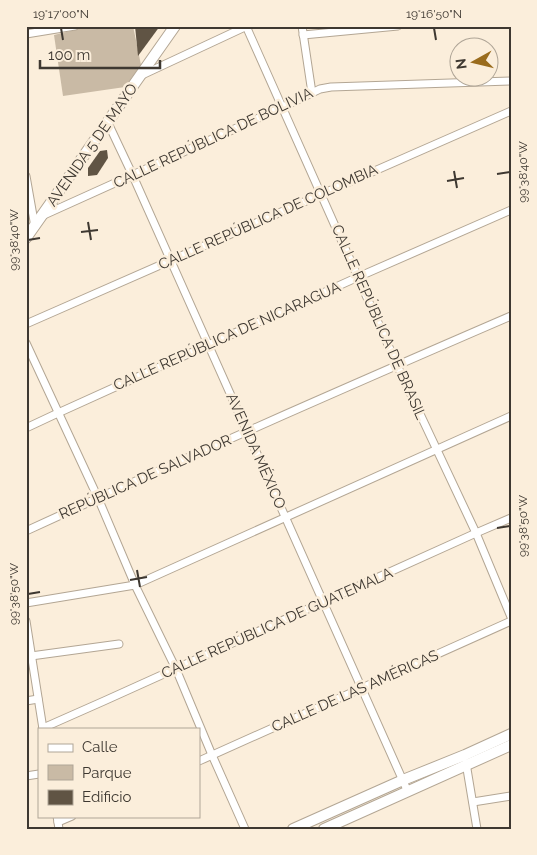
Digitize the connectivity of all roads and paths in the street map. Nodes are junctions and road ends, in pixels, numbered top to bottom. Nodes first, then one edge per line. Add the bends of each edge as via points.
1 (75, 26) edge
2 (175, 26) edge
3 (247, 26) edge
4 (302, 26) edge
5 (398, 26) edge
6 (371, 28) edge
7 (26, 34) edge
8 (303, 35) junction
9 (142, 75) junction
10 (511, 81) edge
11 (312, 93) junction
12 (283, 108) junction
13 (511, 111) edge
14 (108, 123) junction
15 (26, 176) edge
16 (133, 176) junction
17 (322, 194) junction
18 (511, 210) edge
19 (42, 216) junction
20 (35, 227) junction
21 (26, 238) edge
22 (170, 261) junction
23 (358, 277) junction
24 (511, 316) edge
25 (26, 324) edge
26 (26, 343) edge
27 (209, 345) junction
28 (397, 365) junction
29 (58, 413) junction
30 (511, 416) edge
31 (26, 428) edge
32 (248, 432) junction
33 (437, 449) junction
34 (98, 498) junction
35 (285, 517) junction
36 (511, 518) edge
37 (26, 531) edge
38 (476, 533) junction
39 (134, 585) junction
40 (324, 602) junction
41 (26, 603) edge
42 (511, 619) edge
43 (26, 621) edge
44 (119, 644) dead end
45 (28, 646) edge
46 (31, 656) junction
47 (176, 669) junction
48 (362, 687) junction
49 (38, 699) junction
50 (26, 701) edge
51 (43, 728) edge
52 (511, 734) edge
53 (511, 746) edge
54 (212, 755) junction
55 (466, 760) junction
56 (200, 761) edge
57 (402, 780) junction
58 (408, 792) junction
59 (511, 796) edge
60 (473, 802) junction
61 (337, 808) junction
62 (340, 825) edge
63 (245, 829) edge
64 (293, 829) edge
65 (324, 829) edge
66 (477, 829) edge

1 - 7 street
2 - 9 main road, AVENIDA 5 DE MAYO
3 - 9 street
3 - 12 street, CALLE REPÚBLICA DE BRASIL
4 - 8 street
5 - 6 street
6 - 8 street
8 - 11 street
9 - 14 main road, AVENIDA 5 DE MAYO
10 - 11 street, CALLE REPÚBLICA DE BOLIVIA via 331,87
11 - 12 street, CALLE REPÚBLICA DE BOLIVIA
12 - 16 street, CALLE REPÚBLICA DE BOLIVIA
12 - 17 street, CALLE REPÚBLICA DE BRASIL
13 - 17 street, CALLE REPÚBLICA DE COLOMBIA
14 - 16 street, AVENIDA MÉXICO
14 - 19 main road, AVENIDA 5 DE MAYO
15 - 20 street
16 - 19 street, CALLE REPÚBLICA DE BOLIVIA
16 - 22 street, AVENIDA MÉXICO
17 - 22 street, CALLE REPÚBLICA DE COLOMBIA
17 - 23 street, CALLE REPÚBLICA DE BRASIL
18 - 23 street, CALLE REPÚBLICA DE NICARAGUA
19 - 20 main road, AVENIDA 5 DE MAYO
20 - 21 main road, AVENIDA 5 DE MAYO
22 - 25 street, CALLE REPÚBLICA DE COLOMBIA
22 - 27 street, AVENIDA MÉXICO
23 - 27 street, CALLE REPÚBLICA DE NICARAGUA
23 - 28 street, CALLE REPÚBLICA DE BRASIL
24 - 28 street, REPÚBLICA DE SALVADOR
26 - 29 street
27 - 29 street, CALLE REPÚBLICA DE NICARAGUA
27 - 32 street, AVENIDA MÉXICO
28 - 32 street, REPÚBLICA DE SALVADOR
28 - 33 street, CALLE REPÚBLICA DE BRASIL
29 - 31 street, CALLE REPÚBLICA DE NICARAGUA
29 - 34 street
30 - 33 street
32 - 34 street, REPÚBLICA DE SALVADOR
32 - 35 street, AVENIDA MÉXICO
33 - 35 street
33 - 38 street, CALLE REPÚBLICA DE BRASIL
34 - 37 street, REPÚBLICA DE SALVADOR
34 - 39 street
35 - 39 street
35 - 40 street, AVENIDA MÉXICO
36 - 38 street, CALLE REPÚBLICA DE GUATEMALA
38 - 40 street, CALLE REPÚBLICA DE GUATEMALA
38 - 42 street, CALLE REPÚBLICA DE BRASIL
39 - 41 street
39 - 47 street
40 - 47 street, CALLE REPÚBLICA DE GUATEMALA
40 - 48 street, AVENIDA MÉXICO
42 - 48 street, CALLE DE LAS AMÉRICAS
43 - 45 street
44 - 46 street
45 - 46 street
46 - 49 street
47 - 51 street, CALLE REPÚBLICA DE GUATEMALA
47 - 54 street
48 - 54 street, CALLE DE LAS AMÉRICAS
48 - 57 street, AVENIDA MÉXICO
49 - 50 street
49 - 51 street
52 - 55 main road
53 - 55 main road
54 - 56 street, CALLE DE LAS AMÉRICAS
54 - 63 street
55 - 57 main road
55 - 58 main road
55 - 60 street
57 - 58 street, AVENIDA MÉXICO
57 - 61 main road
58 - 62 main road
59 - 60 street
60 - 66 street
61 - 62 street
61 - 64 main road
62 - 65 main road

